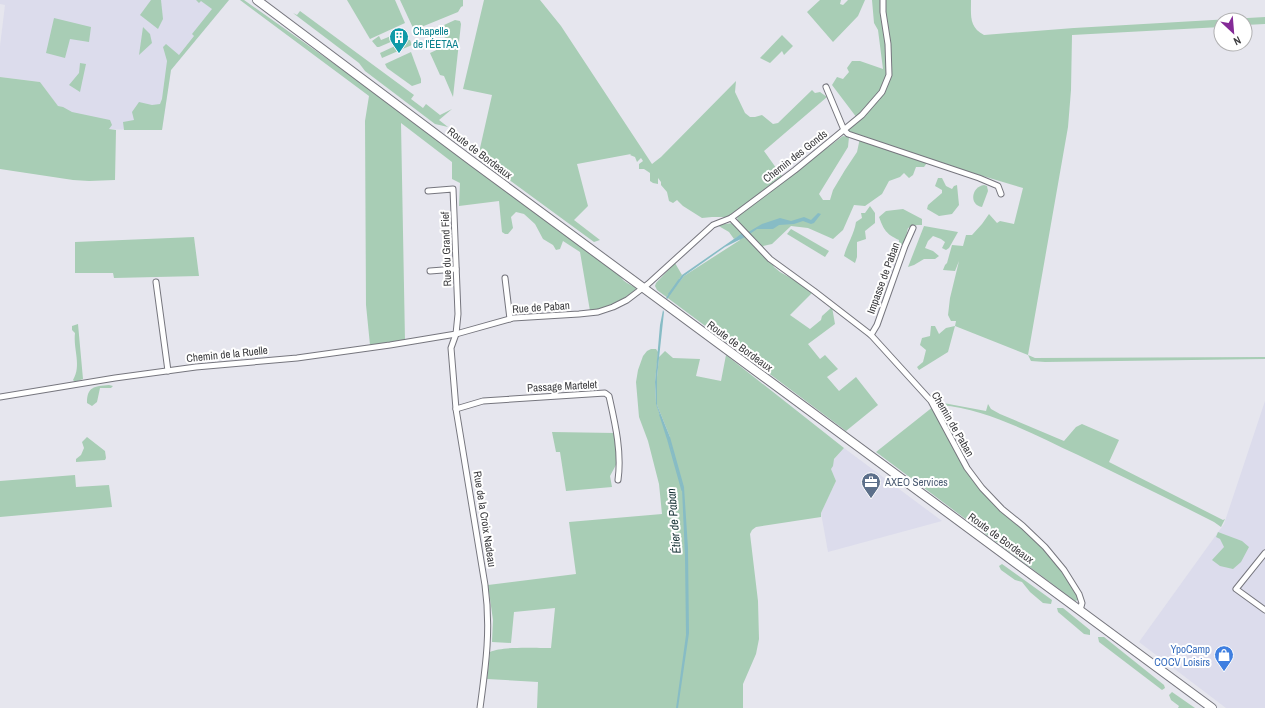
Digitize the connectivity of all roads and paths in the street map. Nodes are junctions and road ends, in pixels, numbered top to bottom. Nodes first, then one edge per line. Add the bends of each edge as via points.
1 (257, 0) edge
2 (883, 0) edge
3 (826, 87) dead end
4 (844, 130) junction
5 (428, 190) dead end
6 (1001, 194) dead end
7 (731, 218) junction
8 (913, 228) dead end
9 (456, 269) junction
10 (430, 271) dead end
11 (505, 278) dead end
12 (156, 282) dead end
13 (643, 287) junction
14 (510, 319) junction
15 (456, 334) junction
16 (871, 335) junction
17 (168, 371) junction
18 (0, 397) edge
19 (456, 409) junction
20 (618, 480) dead end
21 (1265, 553) edge
22 (1080, 610) junction
23 (1265, 610) edge
24 (480, 708) edge
25 (1212, 708) edge

1 - 13 main road, Route de Bordeaux
2 - 4 street, Chemin des Gonds via 889,75 882,92 862,115
3 - 4 street
4 - 6 street via 848,134 979,178 998,186
4 - 7 street, Chemin des Gonds
5 - 9 street, Rue du Grand Fief via 453,189
7 - 13 street, Chemin des Gonds via 713,224
7 - 16 street, Chemin de Paban via 770,259
8 - 16 street, Impasse de Paban
9 - 10 street
9 - 15 street, Rue du Grand Fief
11 - 14 street
12 - 17 street
13 - 14 street, Rue de Paban via 627,300 598,312
13 - 22 main road, Route de Bordeaux
14 - 15 street, Rue de Paban
15 - 17 street, Chemin de la Ruelle via 297,358
15 - 19 street, Rue de la Croix Nadeau via 451,348
16 - 22 street, Chemin de Paban via 931,401 982,488 1045,547 1064,570 1079,594 1082,602
17 - 18 street, Chemin de la Ruelle
19 - 20 street, Passage Martelet via 483,401 606,393 610,396 616,432 620,468
19 - 24 street, Rue de la Croix Nadeau via 488,606 488,647
21 - 23 street via 1236,588
22 - 25 main road, Route de Bordeaux

